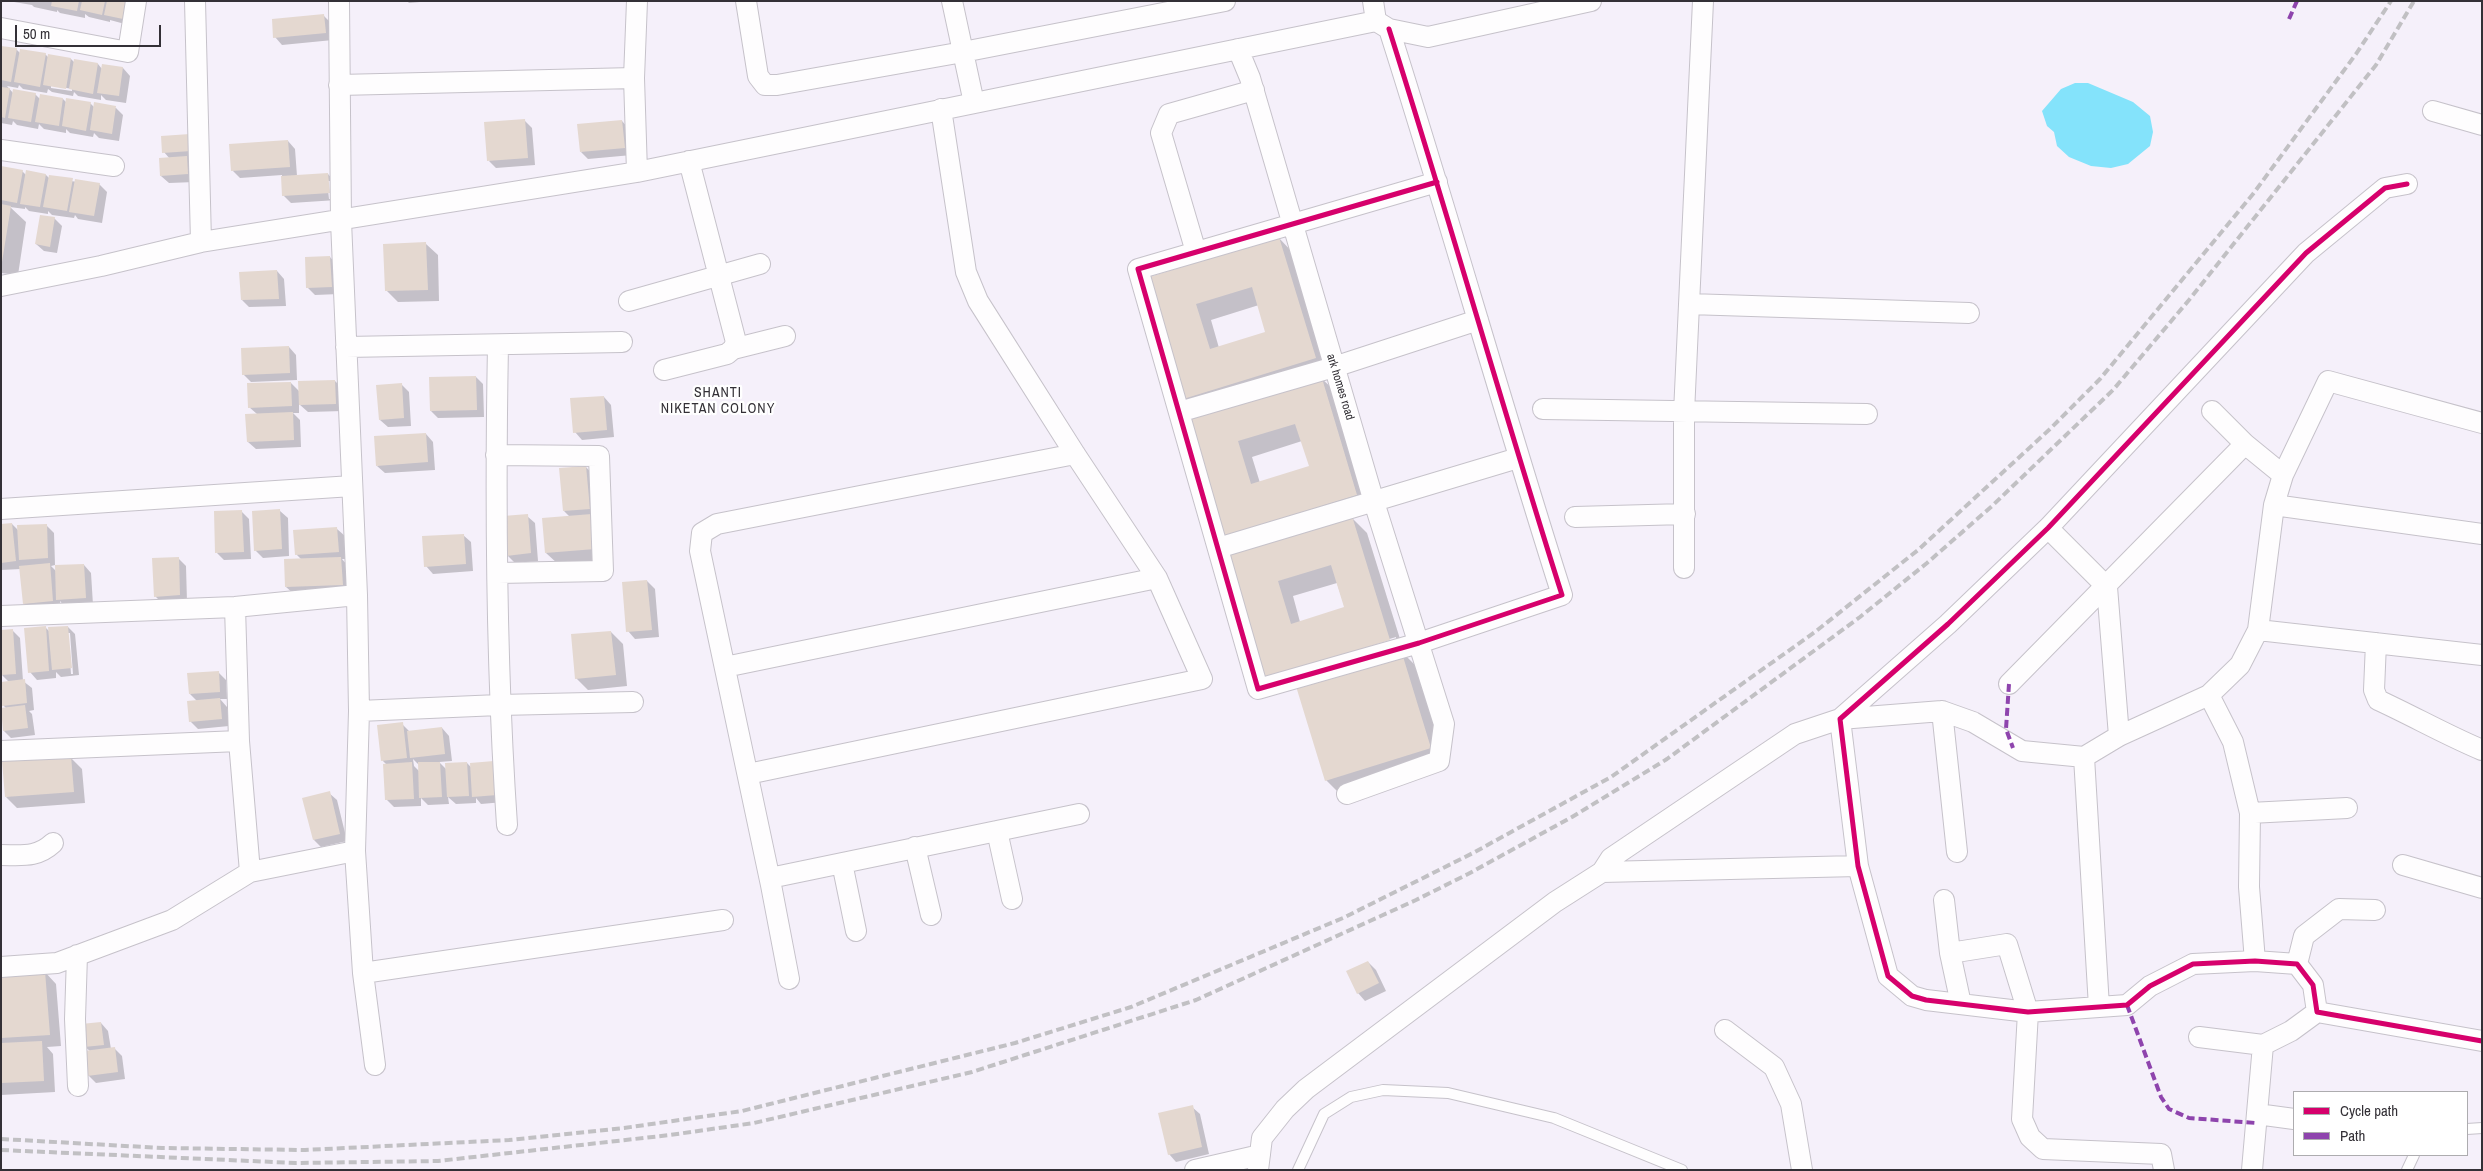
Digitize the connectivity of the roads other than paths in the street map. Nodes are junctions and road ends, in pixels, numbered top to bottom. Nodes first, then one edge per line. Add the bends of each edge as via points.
1 (136, 1) edge
2 (195, 1) edge
3 (339, 1) edge
4 (637, 1) edge
5 (746, 1) edge
6 (952, 1) edge
7 (1224, 1) edge
8 (1373, 1) edge
9 (1591, 1) edge
10 (1703, 1) edge
11 (1170, 6) edge
12 (1383, 25) junction
13 (1, 28) edge
14 (1238, 50) junction
15 (963, 52) junction
16 (634, 78) junction
17 (340, 85) junction
18 (1254, 90) junction
19 (974, 103) junction
20 (941, 109) junction
21 (2433, 110) dead end
22 (2482, 125) edge
23 (1, 150) edge
24 (689, 161) junction
25 (114, 166) dead end
26 (637, 172) junction
27 (1437, 182) junction
28 (2407, 184) dead end
29 (341, 221) junction
30 (1291, 224) junction
31 (201, 242) junction
32 (1196, 252) junction
33 (760, 264) dead end
34 (719, 277) junction
35 (1, 286) edge
36 (629, 301) dead end
37 (1688, 304) junction
38 (1969, 313) dead end
39 (1478, 320) junction
40 (785, 336) dead end
41 (622, 342) dead end
42 (498, 345) junction
43 (346, 348) junction
44 (733, 348) junction
45 (1334, 367) junction
46 (664, 370) dead end
47 (1543, 409) dead end
48 (2212, 411) dead end
49 (1179, 412) junction
50 (1684, 413) junction
51 (1867, 414) dead end
52 (2482, 423) edge
53 (2245, 444) junction
54 (1075, 454) junction
55 (496, 455) junction
56 (1518, 458) junction
57 (2283, 475) junction
58 (352, 486) junction
59 (1374, 502) junction
60 (2274, 505) junction
61 (1, 509) edge
62 (1685, 514) junction
63 (1575, 517) dead end
64 (2048, 528) junction
65 (2482, 534) edge
66 (1218, 548) junction
67 (1684, 568) dead end
68 (498, 573) junction
69 (1157, 578) junction
70 (2106, 588) junction
71 (357, 595) junction
72 (235, 607) junction
73 (1, 616) edge
74 (2258, 630) junction
75 (1419, 643) junction
76 (2376, 643) junction
77 (2482, 655) edge
78 (725, 668) junction
79 (2009, 684) dead end
80 (2209, 695) junction
81 (633, 702) dead end
82 (499, 705) junction
83 (359, 711) junction
84 (1942, 711) junction
85 (1840, 719) junction
86 (2119, 736) junction
87 (239, 741) junction
88 (2482, 750) edge
89 (1, 751) edge
90 (2084, 757) junction
91 (748, 774) junction
92 (1347, 794) dead end
93 (2347, 808) dead end
94 (2250, 813) junction
95 (1079, 814) dead end
96 (507, 824) dead end
97 (997, 830) junction
98 (53, 843) dead end
99 (915, 847) junction
100 (355, 851) junction
101 (1956, 852) dead end
102 (1, 855) edge
103 (842, 863) junction
104 (1858, 866) junction
105 (2403, 866) dead end
106 (250, 872) junction
107 (1602, 872) junction
108 (770, 878) junction
109 (2482, 888) edge
110 (1012, 899) dead end
111 (1944, 900) dead end
112 (2374, 910) dead end
113 (930, 915) dead end
114 (723, 920) dead end
115 (856, 931) dead end
116 (1950, 953) junction
117 (77, 955) junction
118 (2255, 961) junction
119 (2297, 964) junction
120 (1, 967) edge
121 (364, 973) junction
122 (788, 979) dead end
123 (1962, 1004) junction
124 (2099, 1007) junction
125 (2028, 1012) junction
126 (2317, 1012) junction
127 (1724, 1030) dead end
128 (2199, 1036) dead end
129 (2482, 1041) edge
130 (2263, 1045) junction
131 (375, 1065) dead end
132 (78, 1086) dead end
133 (2257, 1114) junction
134 (2293, 1119) edge
135 (2482, 1128) edge
136 (2468, 1129) edge
137 (2414, 1156) edge
138 (1259, 1162) edge
139 (1195, 1170) edge
140 (1298, 1170) edge
141 (1682, 1170) edge
142 (1802, 1170) edge
143 (2164, 1170) edge
144 (2252, 1170) edge
145 (2407, 1170) edge

1 - 13 street via 128,52
2 - 31 street
3 - 17 street
4 - 16 street
5 - 15 street via 758,76 765,85
6 - 15 street
7 - 11 street
8 - 12 street
9 - 12 street via 1428,37
10 - 37 street
11 - 15 street
12 - 14 street
12 - 27 street
14 - 18 street, ark homes road
14 - 19 street
15 - 19 street
16 - 17 street
16 - 26 street
17 - 29 street
18 - 30 street, ark homes road
18 - 32 street via 1169,114 1160,132
19 - 20 street
20 - 24 street
20 - 54 street via 966,272 994,329
21 - 22 street
23 - 25 street
24 - 26 street
24 - 34 street
26 - 29 street
27 - 30 street
27 - 39 street
28 - 64 street via 2385,188 2306,253
29 - 31 street
29 - 43 street
30 - 32 street
30 - 45 street, ark homes road
31 - 35 street
32 - 49 street via 1138,269
33 - 34 street
34 - 36 street
34 - 44 street via 736,342
37 - 38 street
37 - 50 street
39 - 45 street
39 - 56 street
40 - 44 street
41 - 42 street
42 - 43 street
42 - 55 street
43 - 58 street
44 - 46 street via 727,354
45 - 49 street
45 - 59 street, ark homes road
47 - 50 street
48 - 53 street
49 - 66 street
50 - 51 street
50 - 62 street
52 - 57 street via 2328,381
53 - 57 street
53 - 70 street
54 - 69 street
54 - 78 street via 716,524 702,533 700,552
55 - 68 street
55 - 68 street via 599,456 603,571
56 - 59 street
56 - 75 street via 1562,595
57 - 60 street
58 - 61 street
58 - 71 street
59 - 66 street
59 - 75 street, ark homes road
60 - 65 street
60 - 74 street
62 - 63 street
62 - 67 street
64 - 70 street
64 - 85 street via 1948,624
66 - 75 street via 1258,688
68 - 82 street
69 - 78 street
69 - 91 street via 1202,679
70 - 79 street
70 - 86 street
71 - 72 street
71 - 83 street
72 - 73 street
72 - 87 street
74 - 76 street
74 - 80 street via 2240,665
75 - 92 street, ark homes road via 1444,724 1439,761
76 - 77 street
76 - 88 street via 2374,690 2378,700 2451,738
78 - 91 street
80 - 86 street
80 - 94 street via 2233,742
81 - 82 street
82 - 83 street
82 - 96 street
83 - 100 street
84 - 85 street
84 - 90 street via 1973,722 2022,752
84 - 101 street
85 - 104 street
85 - 107 street via 1795,734 1611,858
86 - 90 street
87 - 89 street
87 - 106 street
90 - 124 street
91 - 108 street
93 - 94 street
94 - 118 street via 2249,888
95 - 97 street
97 - 99 street
97 - 110 street
98 - 102 street via 43,852
99 - 103 street
99 - 113 street
100 - 106 street
100 - 121 street
103 - 108 street
103 - 115 street
104 - 107 street
104 - 123 street via 1888,976 1912,996
105 - 109 street
106 - 117 street via 172,920
107 - 138 street via 1555,902 1306,1089 1262,1138
108 - 122 street
111 - 116 street
112 - 119 street via 2339,909 2304,936
114 - 121 street
116 - 123 street
116 - 125 street via 2007,944
117 - 120 street via 57,963
117 - 132 street
118 - 119 street
118 - 124 street via 2193,964 2150,986 2127,1005
119 - 126 street via 2313,985
121 - 131 street
123 - 125 street
124 - 125 street
125 - 143 street via 2022,1118 2030,1137 2044,1149 2160,1154
126 - 129 street
126 - 130 street via 2291,1031
127 - 142 street via 1774,1067 1791,1104
128 - 130 street
130 - 133 street
133 - 134 street
133 - 144 street
135 - 136 lane
137 - 145 lane
138 - 139 street
140 - 141 lane via 1324,1114 1351,1097 1383,1090 1448,1092 1554,1118

